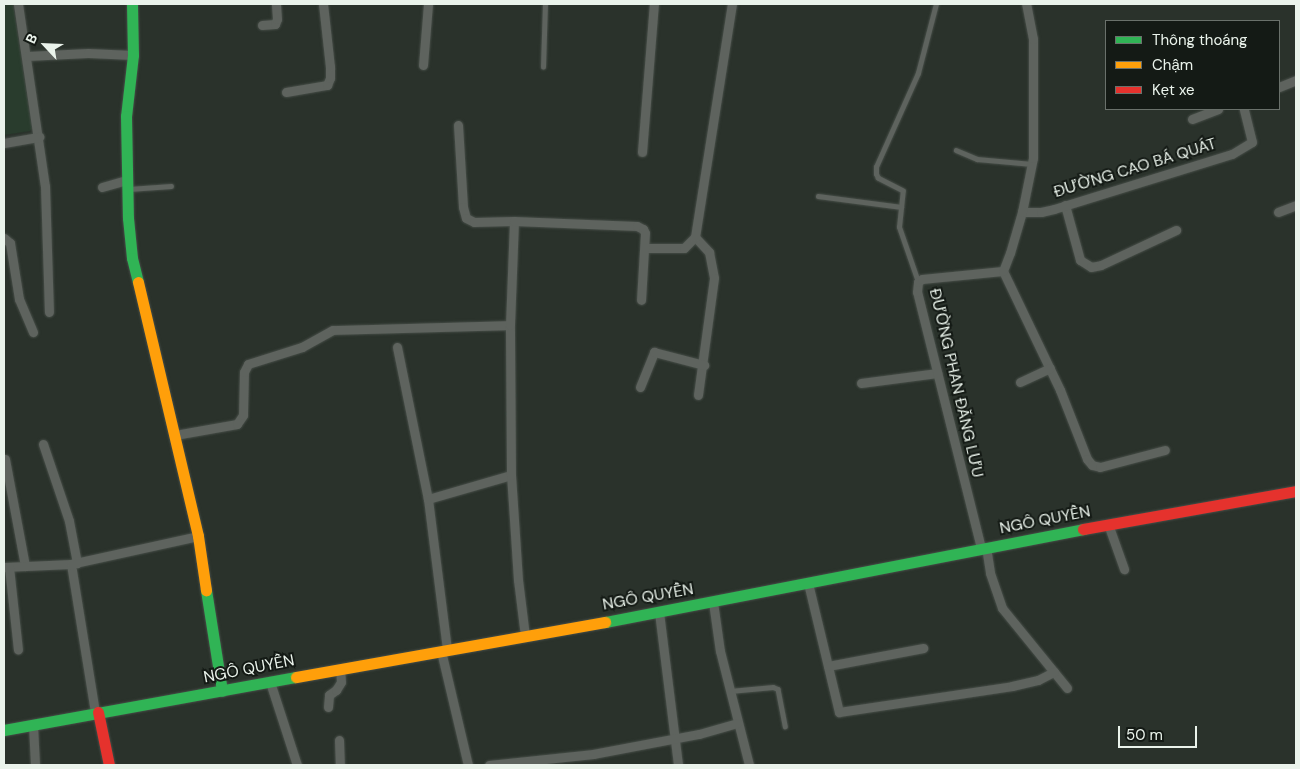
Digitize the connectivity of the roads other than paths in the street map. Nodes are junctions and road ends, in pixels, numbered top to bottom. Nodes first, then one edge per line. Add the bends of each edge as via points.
1 (18, 4) edge
2 (132, 4) edge
3 (276, 4) edge
4 (323, 4) edge
5 (428, 4) edge
6 (545, 4) edge
7 (654, 4) edge
8 (732, 4) edge
9 (936, 4) edge
10 (1026, 4) edge
11 (262, 25) dead end
12 (133, 55) junction
13 (27, 56) junction
14 (423, 65) dead end
15 (543, 67) dead end
16 (1296, 80) edge
17 (1280, 87) edge
18 (286, 92) dead end
19 (1215, 110) edge
20 (1244, 110) edge
21 (1192, 119) dead end
22 (458, 125) dead end
23 (39, 137) junction
24 (4, 143) edge
25 (956, 150) dead end
26 (642, 152) dead end
27 (1032, 164) junction
28 (127, 184) junction
29 (171, 186) dead end
30 (102, 187) dead end
31 (818, 196) dead end
32 (1296, 204) edge
33 (1065, 205) junction
34 (901, 207) junction
35 (1022, 212) junction
36 (1278, 212) dead end
37 (514, 221) junction
38 (1176, 230) dead end
39 (695, 237) junction
40 (4, 238) edge
41 (645, 248) junction
42 (1003, 271) junction
43 (918, 282) junction
44 (640, 300) dead end
45 (49, 312) dead end
46 (510, 325) junction
47 (33, 332) dead end
48 (397, 347) dead end
49 (704, 365) junction
50 (1050, 368) junction
51 (937, 373) junction
52 (1020, 382) dead end
53 (861, 383) dead end
54 (640, 387) dead end
55 (698, 395) dead end
56 (175, 435) junction
57 (43, 444) dead end
58 (1166, 450) dead end
59 (5, 459) dead end
60 (511, 475) junction
61 (1296, 491) edge
62 (428, 499) junction
63 (1108, 524) junction
64 (198, 536) junction
65 (983, 548) junction
66 (74, 563) junction
67 (25, 566) junction
68 (6, 567) edge
69 (1124, 569) dead end
70 (808, 583) junction
71 (713, 602) junction
72 (658, 612) junction
73 (525, 636) junction
74 (923, 648) dead end
75 (18, 650) dead end
76 (444, 651) junction
77 (828, 666) junction
78 (340, 669) junction
79 (1054, 672) junction
80 (270, 682) junction
81 (1067, 688) dead end
82 (222, 691) junction
83 (729, 692) junction
84 (328, 707) dead end
85 (97, 712) junction
86 (737, 723) junction
87 (33, 725) junction
88 (785, 726) dead end
89 (4, 730) edge
90 (674, 738) junction
91 (339, 740) dead end
92 (35, 765) edge
93 (109, 765) edge
94 (296, 765) edge
95 (340, 765) edge
96 (468, 765) edge
97 (489, 765) edge
98 (678, 765) edge
99 (749, 765) edge

1 - 13 street
2 - 12 street
3 - 11 street via 274,24
4 - 18 street via 330,78 327,86
5 - 14 street
6 - 15 lane
7 - 26 street
8 - 39 street
9 - 34 lane via 918,73 876,168 878,178 903,191
10 - 27 street via 1033,39
12 - 13 street
12 - 28 street via 126,116
13 - 23 street
16 - 17 street
19 - 21 street
20 - 33 street, ĐƯỜNG CAO BÁ QUÁT via 1252,142 1232,154
22 - 37 street via 466,218 474,222
23 - 24 street
23 - 45 street via 45,186
25 - 27 lane via 977,159
27 - 35 street
28 - 29 lane
28 - 30 street
28 - 56 street via 133,267
31 - 34 lane
32 - 36 street
33 - 35 street, ĐƯỜNG CAO BÁ QUÁT via 1041,212
33 - 38 street via 1080,260 1090,268
34 - 43 lane via 899,227
35 - 42 street
37 - 41 street via 637,226 645,233
37 - 46 street
39 - 41 street via 684,248
39 - 49 street via 709,252 714,278
40 - 47 street via 10,243 19,299
41 - 44 street
42 - 43 street, ĐƯỜNG PHAN ĐĂNG LƯU
42 - 50 street
43 - 51 street, ĐƯỜNG PHAN ĐĂNG LƯU via 917,292
46 - 56 street via 333,330 302,348 248,364 244,372 243,415 237,424
46 - 60 street
48 - 62 street
49 - 54 street via 654,352
49 - 55 street
50 - 52 street
50 - 58 street via 1092,465 1100,467
51 - 53 street
51 - 65 street, ĐƯỜNG PHAN ĐĂNG LƯU
56 - 64 street
57 - 66 street via 66,512
59 - 67 street
60 - 62 street
60 - 73 street
61 - 63 street, NGÔ QUYỀN
62 - 76 street
63 - 65 street, NGÔ QUYỀN
63 - 69 street
64 - 66 street
64 - 82 street
65 - 70 street, NGÔ QUYỀN
65 - 79 street, ĐƯỜNG PHAN ĐĂNG LƯU via 1002,608
66 - 67 street
66 - 85 street
67 - 68 street
68 - 75 street
70 - 71 street, NGÔ QUYỀN
70 - 77 street
71 - 72 street, NGÔ QUYỀN
71 - 83 street
72 - 73 street, NGÔ QUYỀN
72 - 90 street
73 - 76 street, NGÔ QUYỀN
74 - 77 street
76 - 78 street, NGÔ QUYỀN
76 - 96 street
77 - 79 street via 838,710 842,713 1012,686 1038,680
78 - 80 street, NGÔ QUYỀN
78 - 84 street via 341,682 329,695
79 - 81 street, ĐƯỜNG PHAN ĐĂNG LƯU
80 - 82 street, NGÔ QUYỀN
80 - 94 street
82 - 85 street, NGÔ QUYỀN
83 - 86 street
83 - 88 lane via 778,689
85 - 87 street, NGÔ QUYỀN
85 - 93 street
86 - 90 street
86 - 99 street
87 - 89 street, NGÔ QUYỀN
87 - 92 street
90 - 97 street via 593,754
90 - 98 street
91 - 95 street

